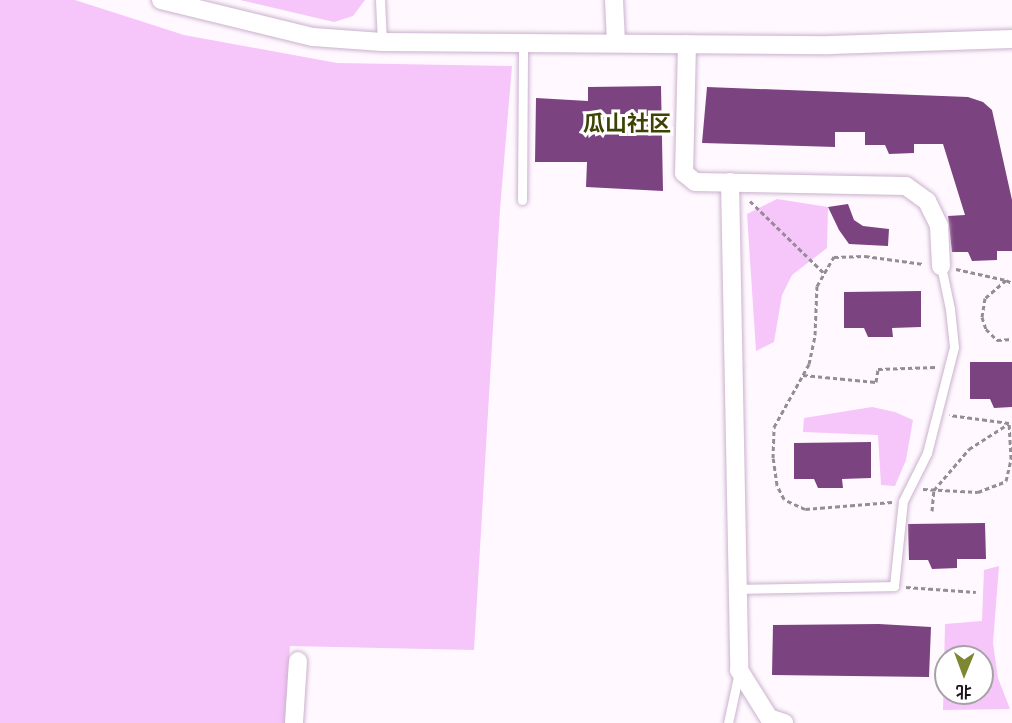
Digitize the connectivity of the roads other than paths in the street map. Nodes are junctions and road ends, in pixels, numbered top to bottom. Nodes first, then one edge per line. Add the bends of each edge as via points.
1 (161, 0) edge
2 (380, 0) edge
3 (614, 0) edge
4 (1012, 39) edge
5 (382, 42) junction
6 (523, 43) junction
7 (616, 43) junction
8 (687, 44) junction
9 (730, 182) junction
10 (522, 200) dead end
11 (941, 266) joint
12 (738, 589) junction
13 (298, 661) dead end
14 (739, 670) junction
15 (294, 723) edge
16 (729, 723) edge
17 (784, 723) edge

1 - 5 street via 313,37
2 - 5 lane
3 - 7 street
4 - 8 street via 830,45
5 - 6 street
6 - 7 street
6 - 10 lane
7 - 8 street
8 - 9 street via 684,173 694,182
9 - 11 street via 906,186 927,201 939,226
9 - 12 street
11 - 12 lane via 954,347 927,453 903,501 894,586
12 - 14 street
13 - 15 street
14 - 16 lane
14 - 17 street via 770,718

